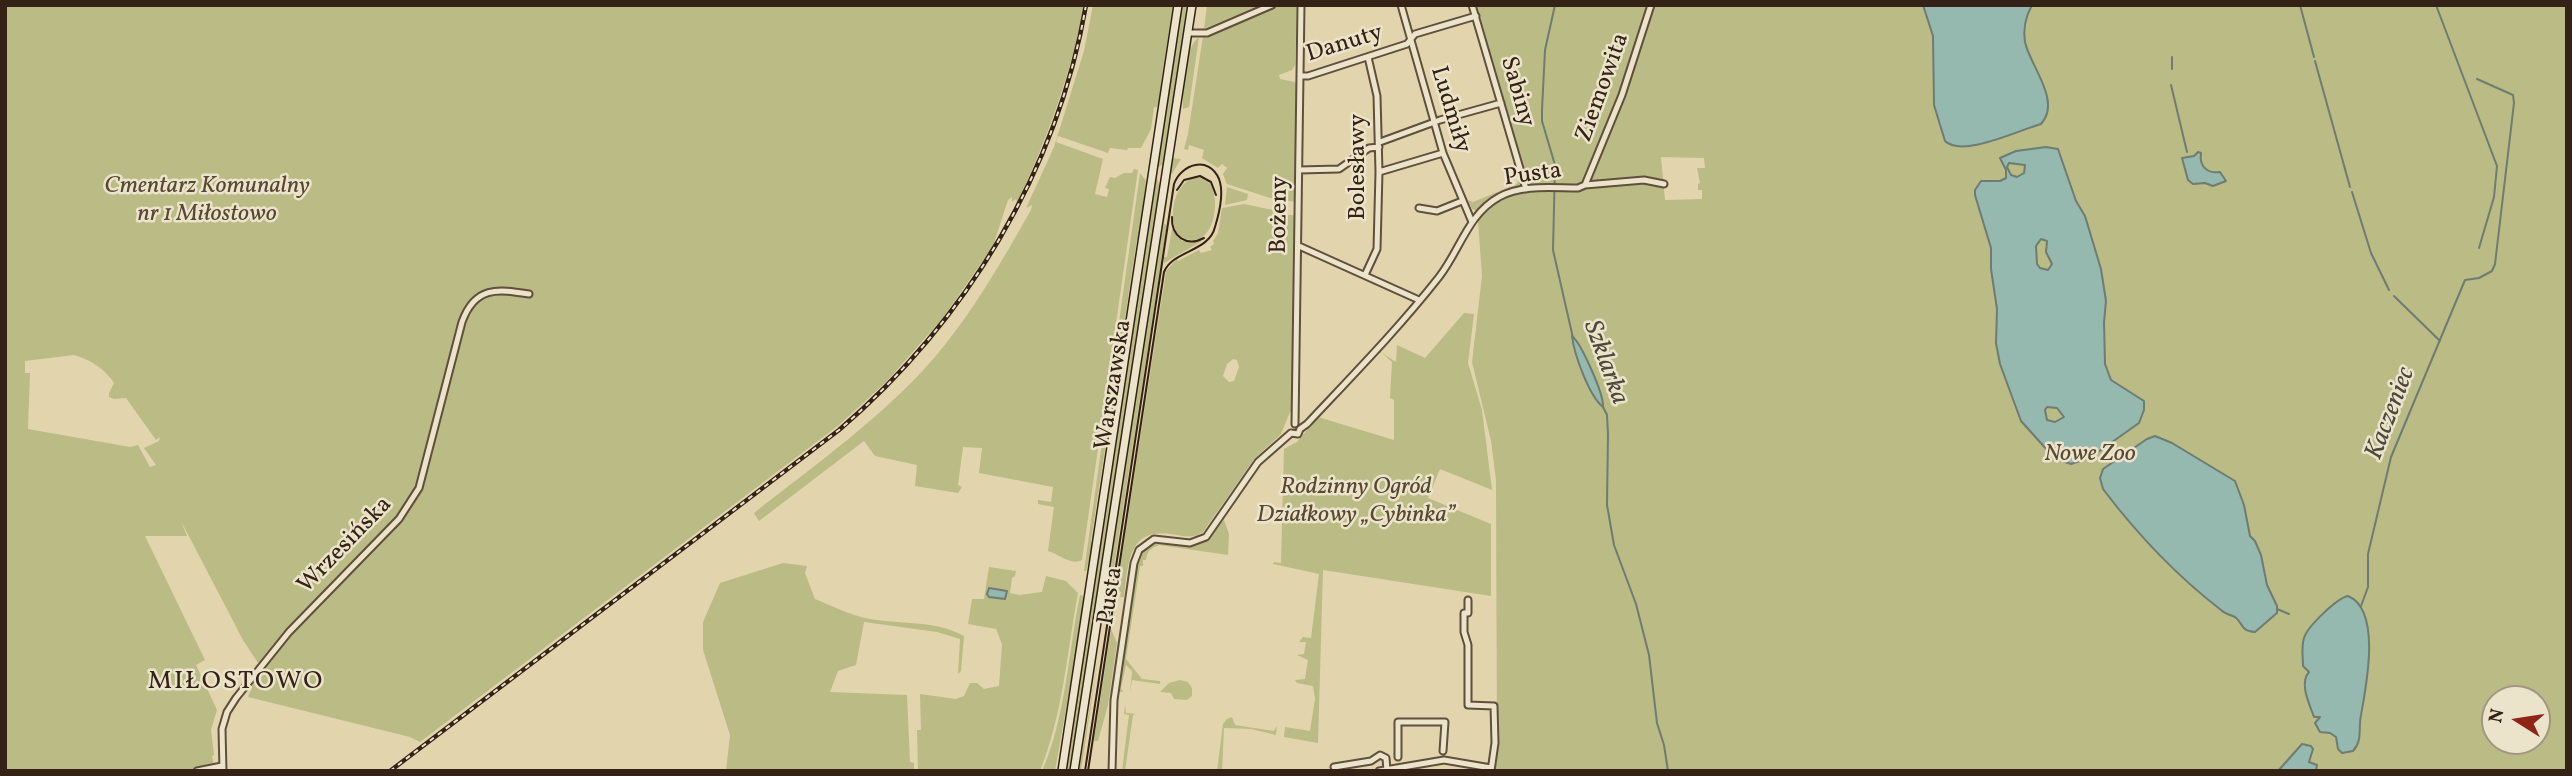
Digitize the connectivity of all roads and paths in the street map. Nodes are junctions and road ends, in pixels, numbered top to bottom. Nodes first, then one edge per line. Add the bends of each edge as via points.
1 (1178, 5) edge
2 (1192, 5) edge
3 (1272, 5) edge
4 (1301, 5) edge
5 (1401, 5) edge
6 (1472, 5) edge
7 (1651, 5) edge
8 (1476, 16) junction
9 (1188, 33) junction
10 (1410, 40) junction
11 (1368, 57) junction
12 (1300, 76) junction
13 (1501, 103) junction
14 (1434, 124) junction
15 (1379, 144) junction
16 (1443, 153) junction
17 (1299, 170) junction
18 (1379, 172) junction
19 (1664, 184) dead end
20 (1584, 185) junction
21 (1526, 190) junction
22 (1462, 201) junction
23 (1419, 208) dead end
24 (1472, 222) junction
25 (1299, 246) junction
26 (1365, 275) junction
27 (529, 294) dead end
28 (1419, 300) junction
29 (1297, 426) junction
30 (1468, 600) dead end
31 (1443, 751) dead end
32 (1398, 757) dead end
33 (1334, 767) dead end
34 (223, 768) edge
35 (1491, 769) edge
36 (1387, 770) edge
37 (197, 771) edge
38 (1062, 771) edge
39 (1074, 771) edge
40 (1112, 771) edge
41 (1380, 771) edge

1 - 38 main road, Warszawska
2 - 9 main road, Warszawska
3 - 9 street via 1208,33
4 - 12 street, Bożeny
5 - 10 street, Ludmiły
6 - 8 street, Sabiny
7 - 20 street, Ziemowita via 1622,95
8 - 10 street, Danuty via 1415,34
8 - 13 street, Sabiny
9 - 39 main road, Warszawska
10 - 11 street, Danuty
10 - 14 street, Ludmiły
11 - 12 street, Danuty
11 - 15 street, Bolesławy via 1377,96
12 - 17 street, Bożeny
13 - 14 street
13 - 21 street, Sabiny
14 - 15 street
14 - 16 street, Ludmiły
15 - 17 street via 1339,169
15 - 18 street, Bolesławy
16 - 18 street
16 - 22 street, Ludmiły
17 - 25 street, Bożeny
18 - 26 street, Bolesławy via 1377,249
19 - 20 street via 1644,180
20 - 21 street, Pusta
21 - 24 street, Pusta via 1498,197
22 - 23 street via 1437,211
22 - 24 street, Ludmiły
24 - 28 street, Pusta via 1447,267
25 - 26 street
25 - 29 street, Bożeny
26 - 28 street
27 - 34 street, Wrzesińska via 487,292 467,310 414,498 289,632 236,698 222,729
28 - 29 street, Pusta via 1307,424
29 - 40 street, Pusta via 1296,435 1291,433 1258,462 1206,537 1190,542 1154,539 1136,556 1114,700
30 - 35 street via 1468,613 1464,613 1468,705 1494,706
31 - 32 street via 1445,722 1398,722
33 - 36 street via 1371,761 1380,755 1386,758
34 - 37 street
35 - 36 street via 1444,760
36 - 41 street

